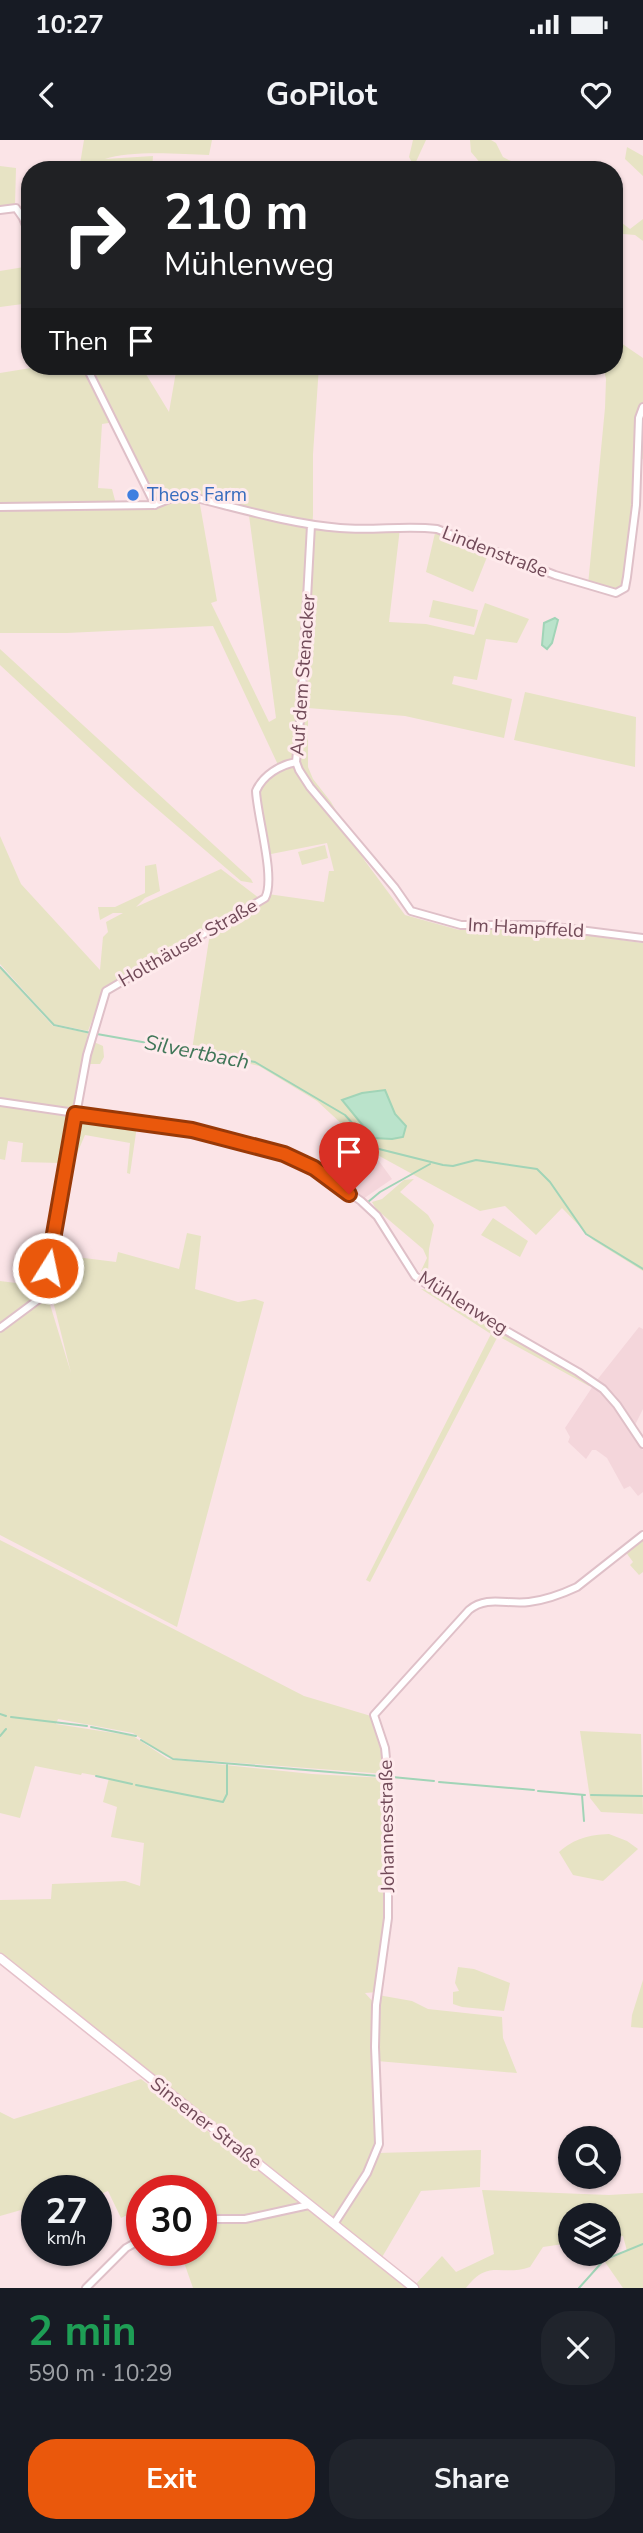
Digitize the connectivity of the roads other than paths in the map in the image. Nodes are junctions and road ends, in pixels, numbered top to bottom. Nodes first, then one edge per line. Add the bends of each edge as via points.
1 (0, 210) edge
2 (21, 214) edge
3 (90, 375) edge
4 (643, 407) edge
5 (155, 505) junction
6 (0, 507) edge
7 (311, 525) junction
8 (296, 762) junction
9 (411, 911) joint
10 (643, 938) edge
11 (0, 1102) edge
12 (75, 1114) junction
13 (0, 1328) edge
14 (643, 1444) edge
15 (643, 1535) edge
16 (0, 1958) edge
17 (309, 2205) junction
18 (217, 2218) edge
19 (334, 2224) junction
20 (126, 2248) edge
21 (86, 2288) edge
22 (414, 2288) edge

1 - 2 street via 16,208
3 - 5 street
4 - 7 street, Lindenstraße via 627,577 625,588 617,593 555,575 437,529
5 - 6 street, Lindenstraße
5 - 7 street, Lindenstraße via 188,496
7 - 8 street, Auf dem Stenacker
8 - 9 street, Auf dem Stenacker via 310,787
8 - 12 street, Holthäuser Straße via 265,777 256,791 268,870 265,898 106,991 90,1038
9 - 10 street, Im Hampffeld via 461,925 540,925
11 - 12 street, Mühlenweg
12 - 13 street, Holthäuser Straße via 43,1294
12 - 14 street, Mühlenweg via 192,1130 284,1154 314,1168 377,1216 415,1276 603,1389
15 - 19 street, Johannesstraße via 578,1587 525,1603 477,1603 374,1715 388,1771 388,1918 376,2005 379,2144 367,2173
16 - 17 main road, Sinsener Straße
17 - 18 street via 245,2219
17 - 19 main road, Sinsener Straße
19 - 22 main road, Sinsener Straße
20 - 21 street

